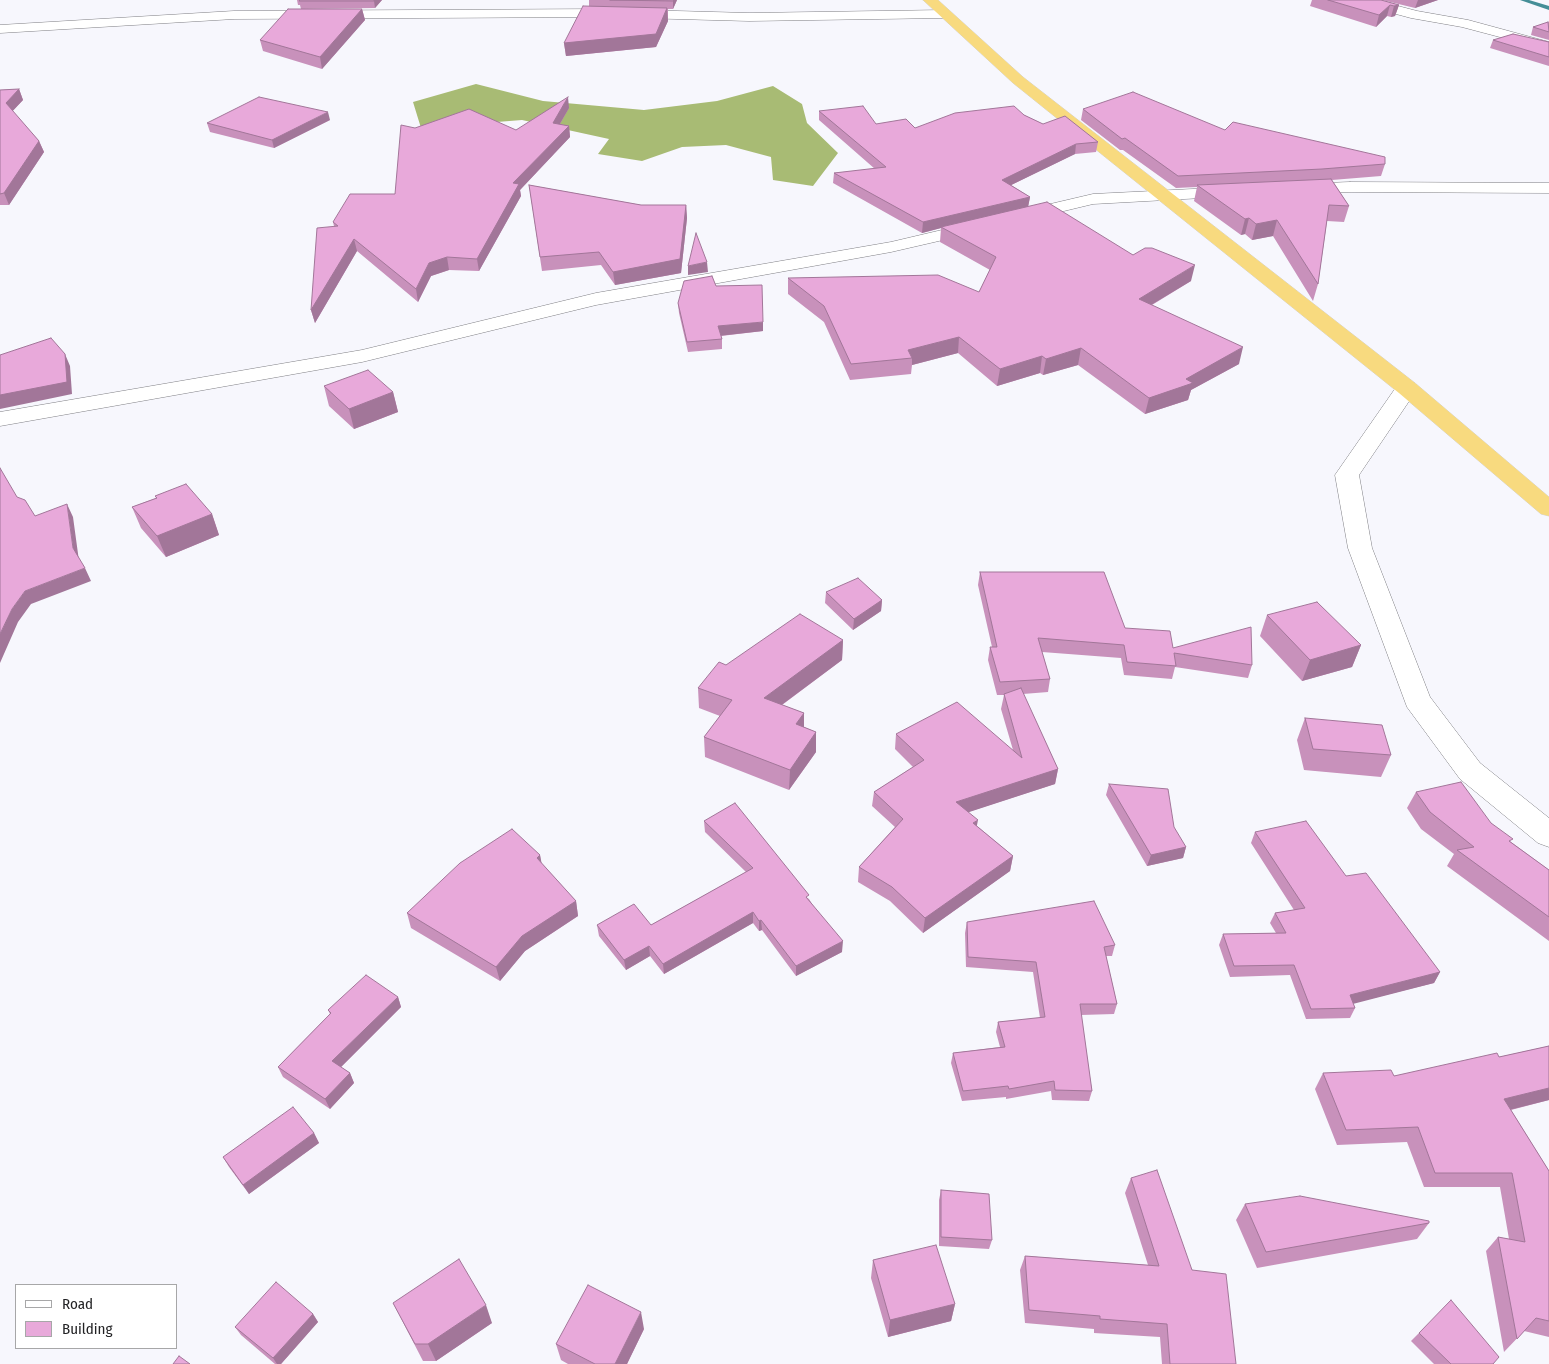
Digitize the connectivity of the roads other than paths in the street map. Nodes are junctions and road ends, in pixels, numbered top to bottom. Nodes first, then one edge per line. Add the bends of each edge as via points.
1 (930, 0) edge
2 (1360, 0) edge
3 (944, 14) junction
4 (0, 30) edge
5 (1549, 46) edge
6 (1549, 188) edge
7 (1281, 190) edge
8 (1252, 191) edge
9 (1164, 195) junction
10 (1407, 388) junction
11 (0, 419) edge
12 (1549, 509) edge
13 (1549, 835) edge

1 - 3 highway
2 - 5 street
3 - 4 street via 234,15
3 - 9 highway via 1018,80
6 - 7 street
8 - 9 street
9 - 10 highway
9 - 11 street via 1093,199 891,247 596,299 362,356
10 - 12 highway
10 - 13 street via 1347,475 1360,548 1417,700 1470,771

